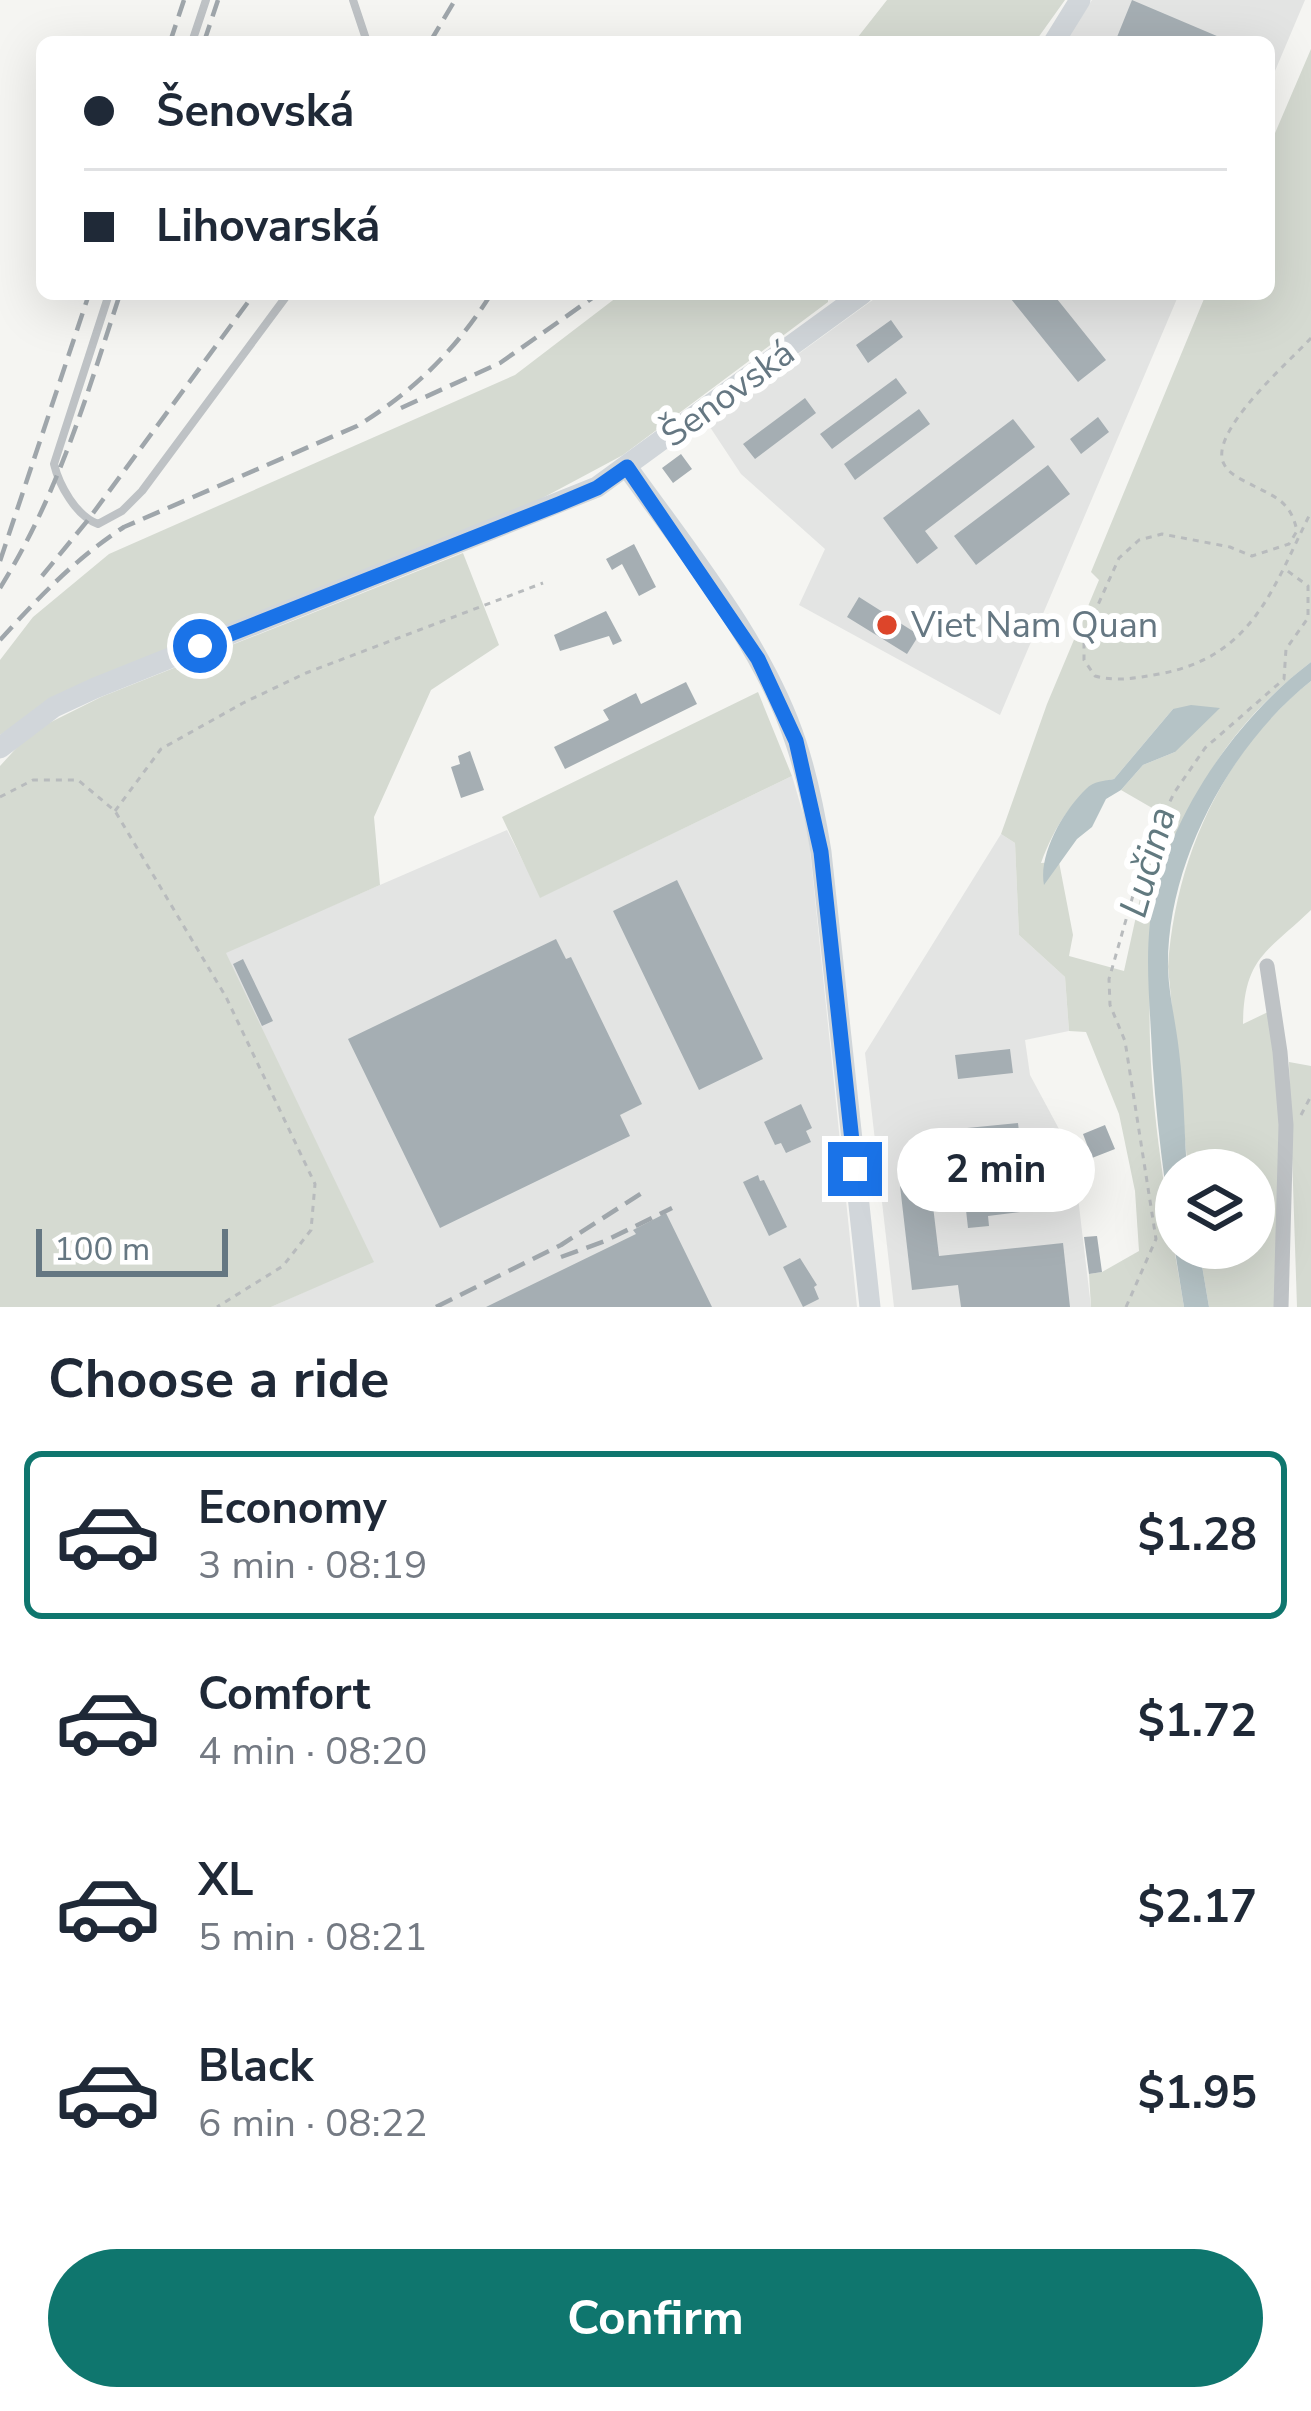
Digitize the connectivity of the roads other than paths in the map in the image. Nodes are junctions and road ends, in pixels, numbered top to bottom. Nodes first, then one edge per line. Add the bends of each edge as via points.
1 (206, 0) edge
2 (353, 0) edge
3 (1080, 0) edge
4 (194, 36) edge
5 (366, 36) edge
6 (1058, 36) edge
7 (107, 300) edge
8 (284, 300) edge
9 (854, 300) edge
10 (627, 467) junction
11 (0, 748) edge
12 (1267, 966) dead end
13 (870, 1307) edge
14 (1281, 1307) edge

1 - 4 lane
2 - 5 lane
3 - 6 street
7 - 8 lane via 54,464 58,481 98,524 142,491
9 - 10 street, Šenovská
10 - 11 street, Šenovská via 544,511 94,688
10 - 13 street via 758,659 796,741 821,852
12 - 14 street via 1286,1125

